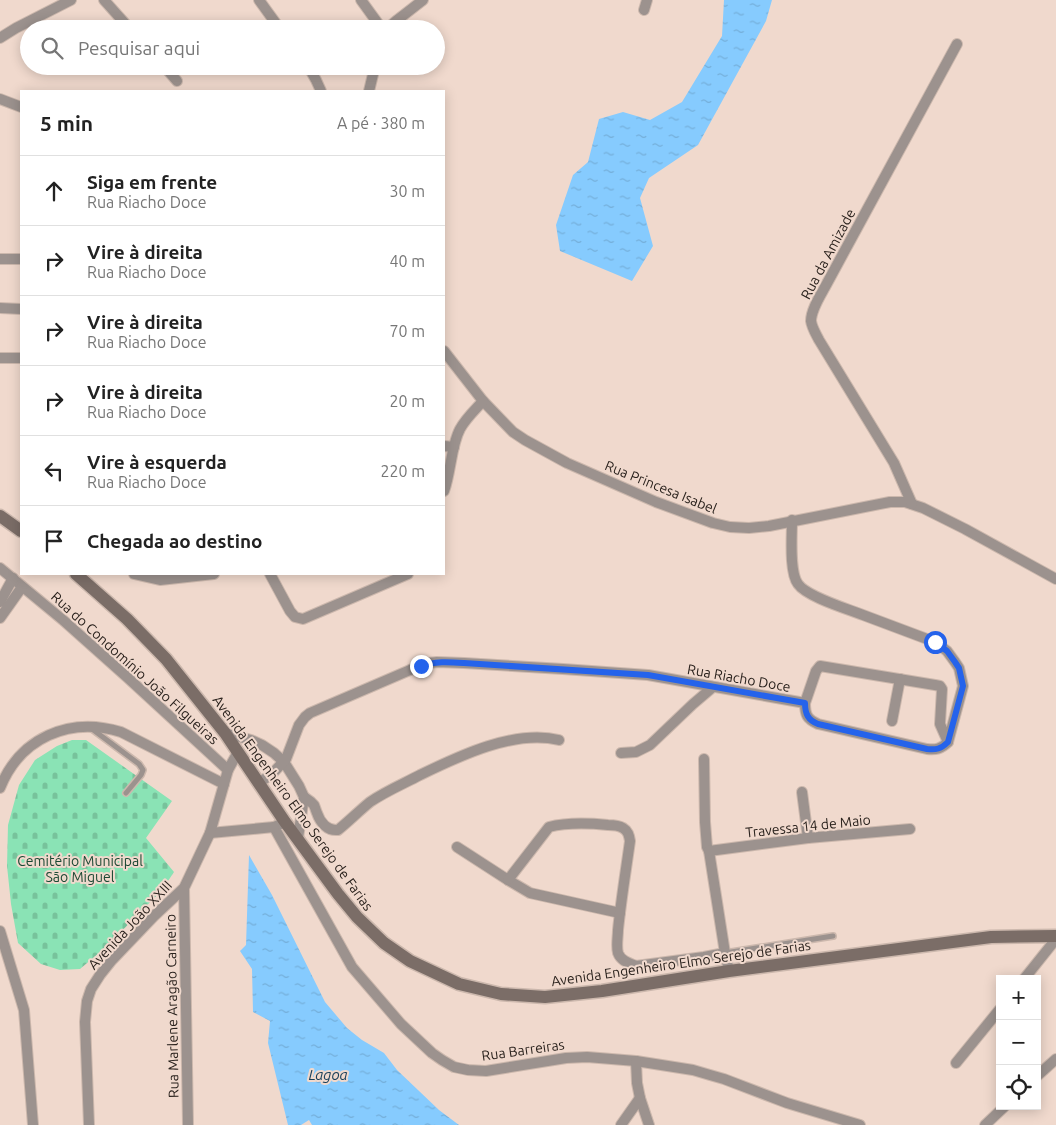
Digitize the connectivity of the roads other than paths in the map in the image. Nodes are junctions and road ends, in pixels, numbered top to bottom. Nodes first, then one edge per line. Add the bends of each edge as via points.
1 (71, 0) edge
2 (104, 0) edge
3 (258, 0) edge
4 (361, 0) edge
5 (423, 0) edge
6 (32, 20) edge
7 (122, 20) edge
8 (273, 20) edge
9 (375, 20) edge
10 (398, 20) edge
11 (20, 26) edge
12 (0, 38) edge
13 (957, 44) dead end
14 (172, 75) edge
15 (313, 75) edge
16 (373, 75) edge
17 (177, 81) dead end
18 (321, 90) edge
19 (369, 90) edge
20 (0, 99) edge
21 (20, 107) edge
22 (0, 259) edge
23 (20, 259) edge
24 (0, 308) edge
25 (20, 309) edge
26 (445, 352) edge
27 (0, 358) edge
28 (20, 358) edge
29 (483, 401) junction
30 (449, 447) edge
31 (445, 488) edge
32 (912, 504) junction
33 (0, 516) edge
34 (792, 520) junction
35 (20, 530) edge
36 (0, 568) edge
37 (78, 575) edge
38 (138, 575) edge
39 (205, 575) edge
40 (271, 575) edge
41 (406, 575) edge
42 (12, 578) junction
43 (1056, 579) edge
44 (22, 587) junction
45 (0, 602) edge
46 (0, 618) edge
47 (900, 679) junction
48 (712, 687) junction
49 (805, 703) junction
50 (892, 721) dead end
51 (90, 728) junction
52 (225, 733) junction
53 (559, 740) dead end
54 (948, 742) junction
55 (238, 752) junction
56 (621, 753) dead end
57 (704, 759) dead end
58 (284, 762) junction
59 (228, 770) junction
60 (258, 783) junction
61 (224, 784) junction
62 (0, 788) edge
63 (802, 792) dead end
64 (126, 793) dead end
65 (304, 797) junction
66 (280, 824) junction
67 (910, 829) dead end
68 (210, 832) junction
69 (298, 838) junction
70 (808, 838) junction
71 (457, 847) dead end
72 (709, 851) junction
73 (508, 880) junction
74 (184, 888) junction
75 (620, 913) junction
76 (0, 931) edge
77 (833, 936) dead end
78 (1056, 938) edge
79 (725, 953) junction
80 (729, 971) junction
81 (1027, 975) edge
82 (996, 1014) edge
83 (1056, 1059) edge
84 (636, 1062) junction
85 (956, 1063) dead end
86 (1041, 1072) edge
87 (640, 1098) junction
88 (1001, 1110) edge
89 (33, 1125) edge
90 (89, 1125) edge
91 (188, 1125) edge
92 (621, 1125) edge
93 (649, 1125) edge
94 (860, 1125) edge
95 (985, 1125) edge

1 - 6 street
2 - 7 street
3 - 8 street
4 - 9 street
5 - 10 street
11 - 12 street
13 - 32 street, Rua da Amizade via 825,286 811,320 819,340 894,463
14 - 17 street
15 - 18 street
16 - 19 street
20 - 21 street
22 - 23 street
24 - 25 street
26 - 29 street, Rua Princesa Isabel
27 - 28 street
29 - 30 street via 467,418
29 - 34 street, Rua Princesa Isabel via 525,440 567,463 656,502 730,527 768,526
30 - 31 street
32 - 34 street, Rua Princesa Isabel via 890,502
32 - 43 street
33 - 35 main road
34 - 54 street via 793,568 795,579 803,590 935,642 955,662 963,686
36 - 42 street, Rua do Condomínio João Filgueiras
37 - 52 main road, Avenida Engenheiro Elmo Serejo de Farias via 166,659
38 - 39 street via 160,580
40 - 41 street via 290,611 303,619
42 - 44 street, Rua do Condomínio João Filgueiras
42 - 45 street
44 - 46 street
44 - 59 street, Rua do Condomínio João Filgueiras via 63,620
47 - 49 street via 820,666
47 - 50 street
47 - 54 street via 940,686 940,724
48 - 49 street, Rua Riacho Doce
48 - 56 street via 650,745 636,752
48 - 58 street, Rua Riacho Doce via 648,675 429,663 310,713 298,725
49 - 54 street, Rua Riacho Doce via 805,712 811,721 828,728 934,750
51 - 61 street via 121,732
51 - 62 street via 58,731 42,738 15,762
51 - 64 lane via 143,770
52 - 55 main road, Avenida Engenheiro Elmo Serejo de Farias
52 - 58 street via 262,745
53 - 65 street via 543,737 518,740 460,756 389,790 334,831 322,823 314,805
55 - 59 street, Avenida João XXIII
55 - 60 main road, Avenida Engenheiro Elmo Serejo de Farias
57 - 72 street via 704,822
58 - 60 street, Rua Riacho Doce
58 - 65 street
59 - 61 street, Avenida João XXIII
60 - 66 main road, Avenida Engenheiro Elmo Serejo de Farias
61 - 68 street, Avenida João XXIII
63 - 70 street
65 - 69 street
66 - 68 street
66 - 69 main road, Avenida Engenheiro Elmo Serejo de Farias
66 - 84 street, Rua Barreiras via 352,967 401,1024 442,1060 454,1067 486,1071 587,1056
67 - 70 street, Travessa 14 de Maio
68 - 74 street, Avenida João XXIII
69 - 80 main road, Avenida Engenheiro Elmo Serejo de Farias via 338,894 384,943 410,961 459,984 501,994 545,997 602,992
70 - 72 street, Travessa 14 de Maio
71 - 73 street
72 - 79 street
73 - 75 street via 539,896
73 - 75 street via 549,828 586,823 620,826 627,831 630,841
74 - 90 street, Avenida João XXIII via 112,960 91,989 85,1022
74 - 91 street, Rua Marlene Aragão Carneiro
75 - 79 street via 617,947 627,963 649,965
76 - 89 street via 24,1010
77 - 79 lane
78 - 80 main road, Avenida Engenheiro Elmo Serejo de Farias via 991,937
78 - 81 street
79 - 80 street
82 - 85 street
83 - 86 street
84 - 87 street
84 - 94 street, Rua Barreiras via 693,1070
87 - 92 street
87 - 93 street
88 - 95 street

